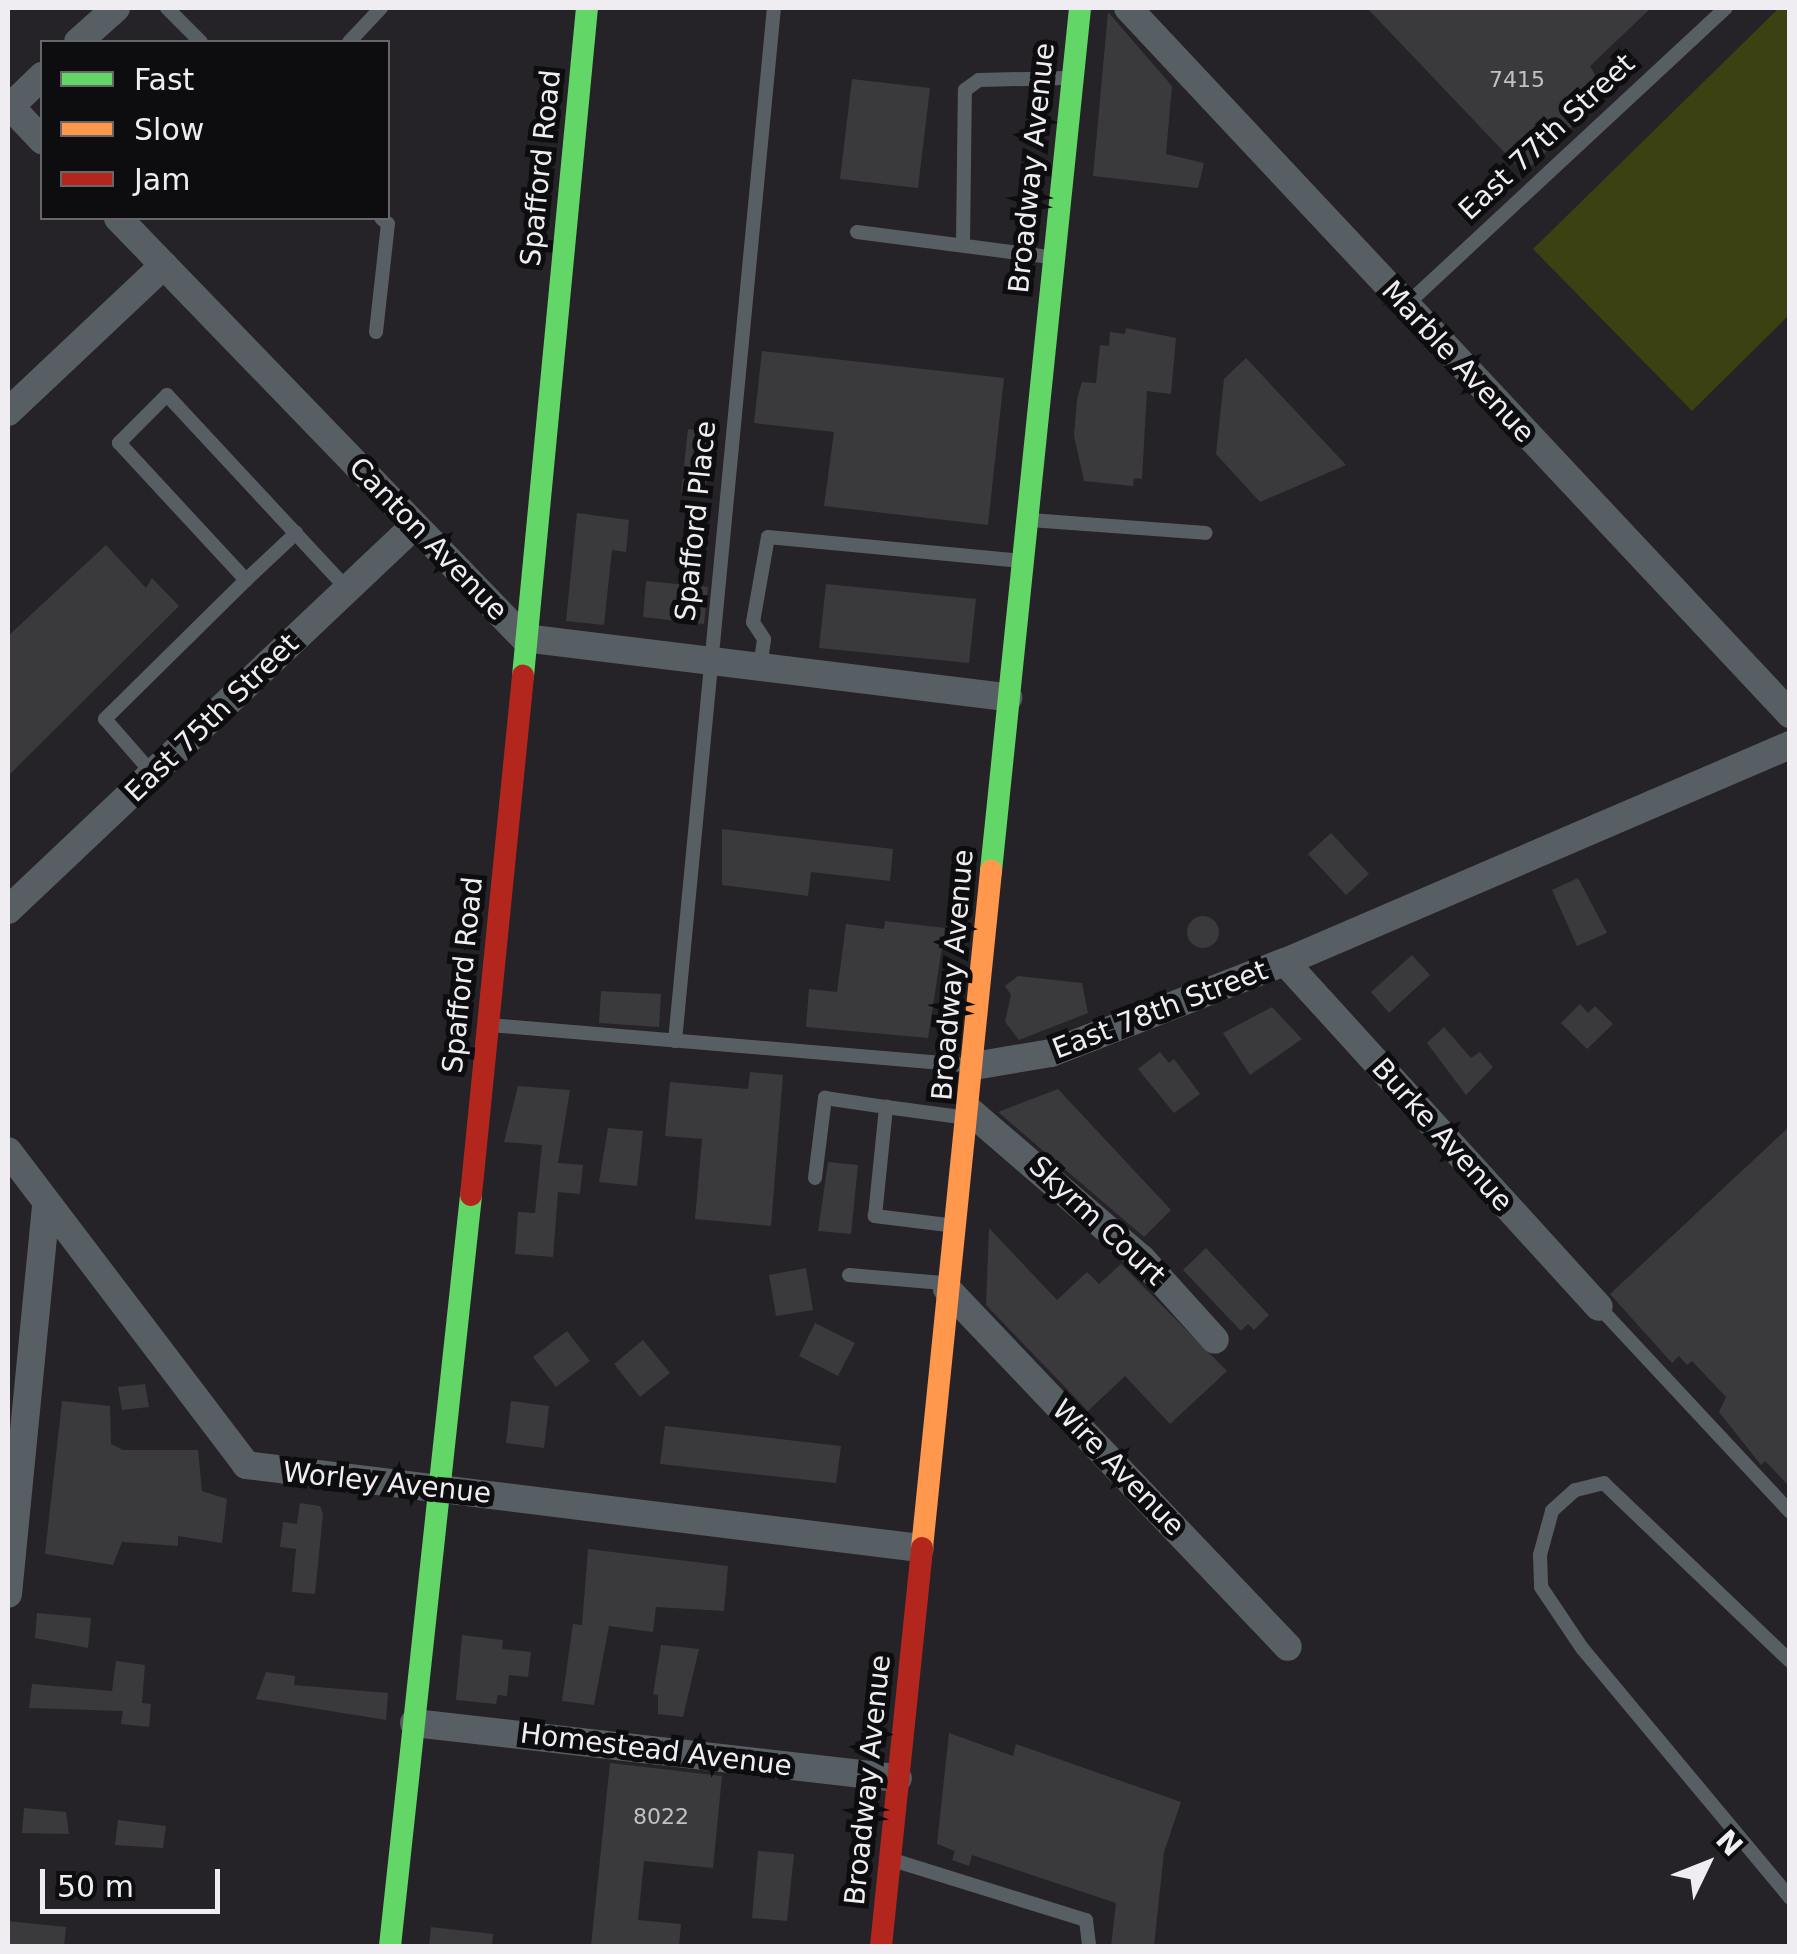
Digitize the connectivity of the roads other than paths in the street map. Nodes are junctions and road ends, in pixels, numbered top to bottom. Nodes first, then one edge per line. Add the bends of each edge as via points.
1 (116, 8) edge
2 (167, 8) edge
3 (381, 8) edge
4 (587, 8) edge
5 (774, 8) edge
6 (1080, 8) edge
7 (1128, 8) edge
8 (1726, 8) edge
9 (80, 40) edge
10 (199, 40) edge
11 (351, 40) edge
12 (40, 78) edge
13 (1072, 78) junction
14 (9, 105) edge
15 (40, 138) edge
16 (120, 220) edge
17 (383, 220) edge
18 (857, 232) dead end
19 (964, 244) junction
20 (1053, 258) junction
21 (164, 265) junction
22 (1405, 306) junction
23 (376, 332) dead end
24 (8, 412) edge
25 (1024, 520) junction
26 (414, 526) junction
27 (296, 532) junction
28 (1206, 533) dead end
29 (1021, 561) junction
30 (246, 580) junction
31 (346, 589) junction
32 (524, 638) junction
33 (707, 662) junction
34 (760, 668) junction
35 (1008, 697) junction
36 (1790, 714) edge
37 (1790, 745) edge
38 (153, 775) junction
39 (8, 910) edge
40 (1285, 962) junction
41 (489, 1025) junction
42 (675, 1041) junction
43 (974, 1066) junction
44 (886, 1107) junction
45 (971, 1115) junction
46 (8, 1151) edge
47 (815, 1178) dead end
48 (46, 1204) junction
49 (956, 1225) junction
50 (849, 1274) dead end
51 (948, 1287) junction
52 (1599, 1307) joint
53 (1215, 1340) dead end
54 (439, 1487) junction
55 (1790, 1512) edge
56 (920, 1548) junction
57 (8, 1594) edge
58 (1288, 1647) dead end
59 (1790, 1662) edge
60 (414, 1722) junction
61 (898, 1778) junction
62 (890, 1859) junction
63 (1790, 1898) edge
64 (390, 1946) edge
65 (882, 1946) edge
66 (1089, 1946) edge

1 - 9 street
2 - 10 lane
3 - 11 lane
4 - 32 main road, Spafford Road
5 - 33 lane, Spafford Place
6 - 13 main road, Broadway Avenue
7 - 22 street, Marble Avenue
8 - 22 lane, East 77th Street
12 - 14 street
13 - 19 lane via 979,80 965,90
13 - 20 main road, Broadway Avenue
14 - 15 street
16 - 21 street, Canton Avenue
17 - 23 lane
18 - 19 lane
19 - 20 lane
20 - 25 main road, Broadway Avenue
21 - 24 street
21 - 26 street, Canton Avenue
22 - 36 street, Marble Avenue
25 - 28 lane
25 - 29 main road, Broadway Avenue
26 - 31 street, East 75th Street
26 - 32 street, Canton Avenue
27 - 30 lane
27 - 30 lane via 167,395 119,443
27 - 31 lane
29 - 34 lane via 768,537 753,622 764,639
29 - 35 main road, Broadway Avenue
30 - 38 lane via 105,719
31 - 38 street, East 75th Street
32 - 33 street, Canton Avenue
32 - 41 main road, Spafford Road
33 - 34 street, Canton Avenue
33 - 42 lane, Spafford Place
34 - 35 street, Canton Avenue
35 - 43 main road, Broadway Avenue
37 - 40 street, East 78th Street
38 - 39 street, East 75th Street
40 - 43 street, East 78th Street via 1051,1053
40 - 52 street, Burke Avenue
41 - 42 lane, East 78th Street
41 - 54 main road, Spafford Road
42 - 43 lane, East 78th Street
43 - 45 main road, Broadway Avenue
44 - 45 lane
44 - 47 lane via 824,1098
44 - 49 lane via 874,1216
45 - 49 main road, Broadway Avenue
45 - 53 street, Skyrm Court via 1141,1258
46 - 48 street, Worley Avenue
48 - 54 street, Worley Avenue via 246,1465
48 - 57 street
49 - 51 main road, Broadway Avenue
50 - 51 lane
51 - 56 main road, Broadway Avenue
51 - 58 street, Wire Avenue
52 - 55 lane
54 - 56 street, Worley Avenue
54 - 60 main road, Spafford Road
56 - 61 main road, Broadway Avenue
59 - 63 lane via 1604,1483 1575,1490 1552,1511 1540,1587 1582,1648
60 - 61 street, Homestead Avenue
60 - 64 main road, Spafford Road
61 - 62 main road, Broadway Avenue
62 - 65 main road, Broadway Avenue
62 - 66 lane via 1086,1920

